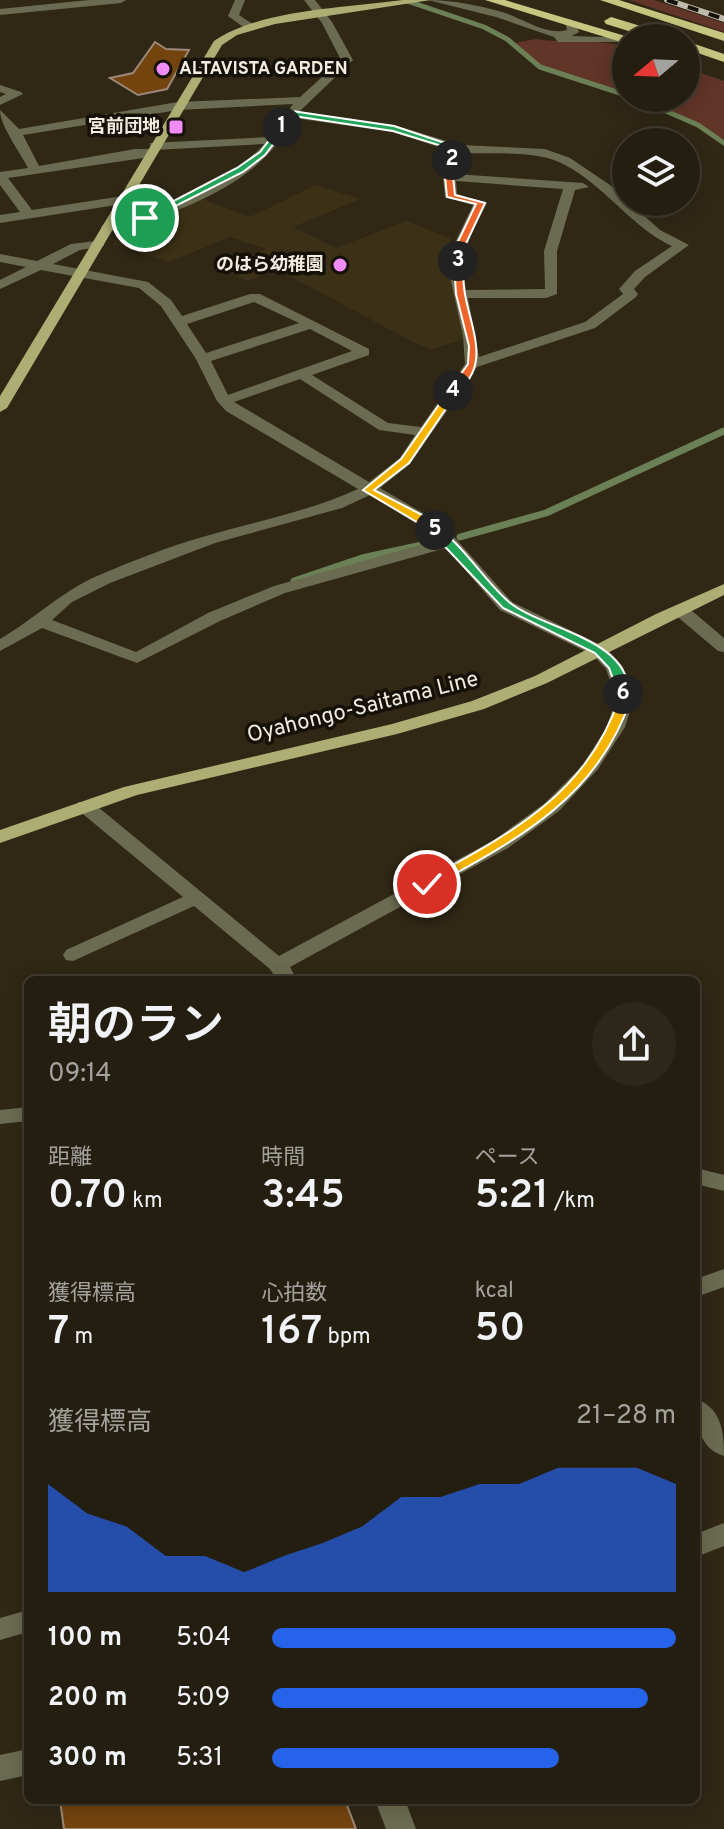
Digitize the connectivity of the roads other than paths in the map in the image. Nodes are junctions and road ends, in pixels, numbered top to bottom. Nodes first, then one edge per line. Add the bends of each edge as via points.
1 (121, 0) edge
2 (240, 0) edge
3 (309, 0) edge
4 (426, 0) edge
5 (433, 0) edge
6 (491, 0) edge
7 (540, 0) edge
8 (606, 0) edge
9 (0, 12) edge
10 (570, 22) junction
11 (619, 24) edge
12 (526, 25) junction
13 (250, 27) junction
14 (612, 35) edge
15 (724, 37) edge
16 (612, 39) edge
17 (700, 50) edge
18 (724, 58) edge
19 (700, 63) edge
20 (724, 71) edge
21 (0, 88) edge
22 (302, 100) junction
23 (0, 101) edge
24 (178, 106) junction
25 (0, 114) edge
26 (292, 114) junction
27 (9, 130) edge
28 (274, 140) junction
29 (152, 149) junction
30 (459, 149) junction
31 (35, 170) junction
32 (0, 176) edge
33 (447, 177) junction
34 (570, 186) junction
35 (606, 188) junction
36 (123, 200) junction
37 (27, 213) junction
38 (0, 219) edge
39 (108, 228) junction
40 (99, 243) junction
41 (0, 258) edge
42 (38, 264) junction
43 (83, 271) junction
44 (0, 285) edge
45 (461, 294) junction
46 (179, 322) junction
47 (311, 324) junction
48 (203, 359) junction
49 (472, 364) junction
50 (301, 374) junction
51 (224, 401) junction
52 (0, 408) edge
53 (426, 432) junction
54 (368, 490) junction
55 (450, 542) junction
56 (724, 589) edge
57 (679, 609) junction
58 (41, 622) junction
59 (0, 646) edge
60 (724, 647) edge
61 (599, 651) junction
62 (85, 806) junction
63 (5, 831) edge
64 (196, 898) junction
65 (73, 955) dead end
66 (282, 973) edge
67 (24, 1114) edge
68 (0, 1117) edge
69 (700, 1177) edge
70 (724, 1183) edge
71 (724, 1278) edge
72 (700, 1287) edge
73 (700, 1417) edge
74 (724, 1446) edge
75 (724, 1534) edge
76 (700, 1544) edge
77 (24, 1622) edge
78 (0, 1629) edge
79 (24, 1763) edge
80 (0, 1768) edge
81 (392, 1804) edge
82 (401, 1829) edge

1 - 9 street
2 - 13 street via 233,16
3 - 22 street via 347,60
4 - 13 main road
5 - 12 street
6 - 10 highway
7 - 11 highway
8 - 15 highway
10 - 12 street via 573,32 561,35
10 - 14 highway
12 - 16 street via 549,39
13 - 24 main road via 218,43
17 - 18 highway
19 - 20 highway
21 - 23 street via 17,94
22 - 24 street
22 - 26 street
24 - 27 street
24 - 29 main road
25 - 27 street
26 - 28 street
26 - 30 street via 394,129
27 - 31 street
28 - 29 street
28 - 39 street via 262,154 214,184 145,218
29 - 31 street
29 - 36 main road
30 - 33 street
30 - 35 street via 541,152 566,161
31 - 32 street
32 - 37 street
33 - 34 street
33 - 45 street via 451,197 481,203 457,252
34 - 35 street
34 - 45 street via 552,245 552,291
35 - 49 street via 655,233 682,245 640,274 626,289 631,294 590,325
36 - 37 street
36 - 39 main road
37 - 38 street
39 - 40 main road
40 - 42 street
40 - 43 main road
41 - 42 street
42 - 43 street
42 - 44 street
43 - 46 street via 143,285
43 - 52 main road
45 - 49 street via 474,346
46 - 47 street via 255,297
46 - 48 street
47 - 48 street
47 - 50 street via 364,352
48 - 51 street
49 - 53 street
50 - 51 street
50 - 53 street via 384,427
51 - 54 street
53 - 54 street via 392,474
54 - 55 street via 422,519
54 - 58 street via 104,579 66,598
55 - 58 street via 285,588 225,611 137,658
55 - 61 street via 506,606
56 - 57 main road, Oyahongo-Saitama Line
57 - 60 street
57 - 61 main road, Oyahongo-Saitama Line
58 - 59 street
61 - 62 main road, Oyahongo-Saitama Line via 528,687 438,718 148,786
61 - 66 street via 614,667 625,698 616,727 589,769 552,807 501,844
62 - 63 main road, Oyahongo-Saitama Line
62 - 64 street
64 - 65 street
64 - 66 street
67 - 68 street
69 - 70 street
71 - 72 street
73 - 74 street
75 - 76 street
77 - 78 street
79 - 80 street
81 - 82 street

